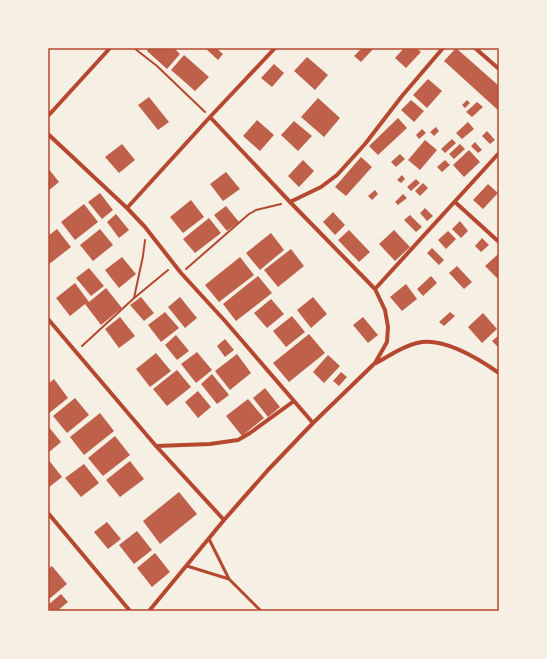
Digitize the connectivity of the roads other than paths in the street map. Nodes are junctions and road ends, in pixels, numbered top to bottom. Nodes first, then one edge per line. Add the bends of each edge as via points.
1 (110, 48) edge
2 (274, 48) edge
3 (443, 48) edge
4 (475, 48) edge
5 (499, 69) edge
6 (48, 116) edge
7 (210, 116) junction
8 (48, 134) edge
9 (499, 153) edge
10 (290, 202) junction
11 (454, 202) junction
12 (127, 208) junction
13 (499, 242) edge
14 (375, 289) junction
15 (48, 319) edge
16 (375, 363) junction
17 (499, 373) edge
18 (294, 401) junction
19 (313, 423) junction
20 (156, 446) junction
21 (48, 513) edge
22 (224, 520) junction
23 (209, 539) junction
24 (187, 566) junction
25 (229, 579) junction
26 (130, 611) edge
27 (150, 611) edge
28 (261, 611) edge

1 - 6 street
2 - 7 street
3 - 10 street via 337,175 321,187
4 - 5 street
7 - 10 street
7 - 12 street
8 - 12 street
9 - 11 street
10 - 14 street
11 - 13 street
11 - 14 street
12 - 18 street
14 - 16 street via 385,310 388,328 387,342
15 - 20 street
16 - 17 street via 417,343 437,342 476,357
16 - 19 street
18 - 19 street
18 - 20 street via 238,440
19 - 22 street
20 - 22 street
21 - 26 street
22 - 23 street
23 - 24 street
23 - 25 lane
24 - 25 lane
24 - 27 street
25 - 28 lane

